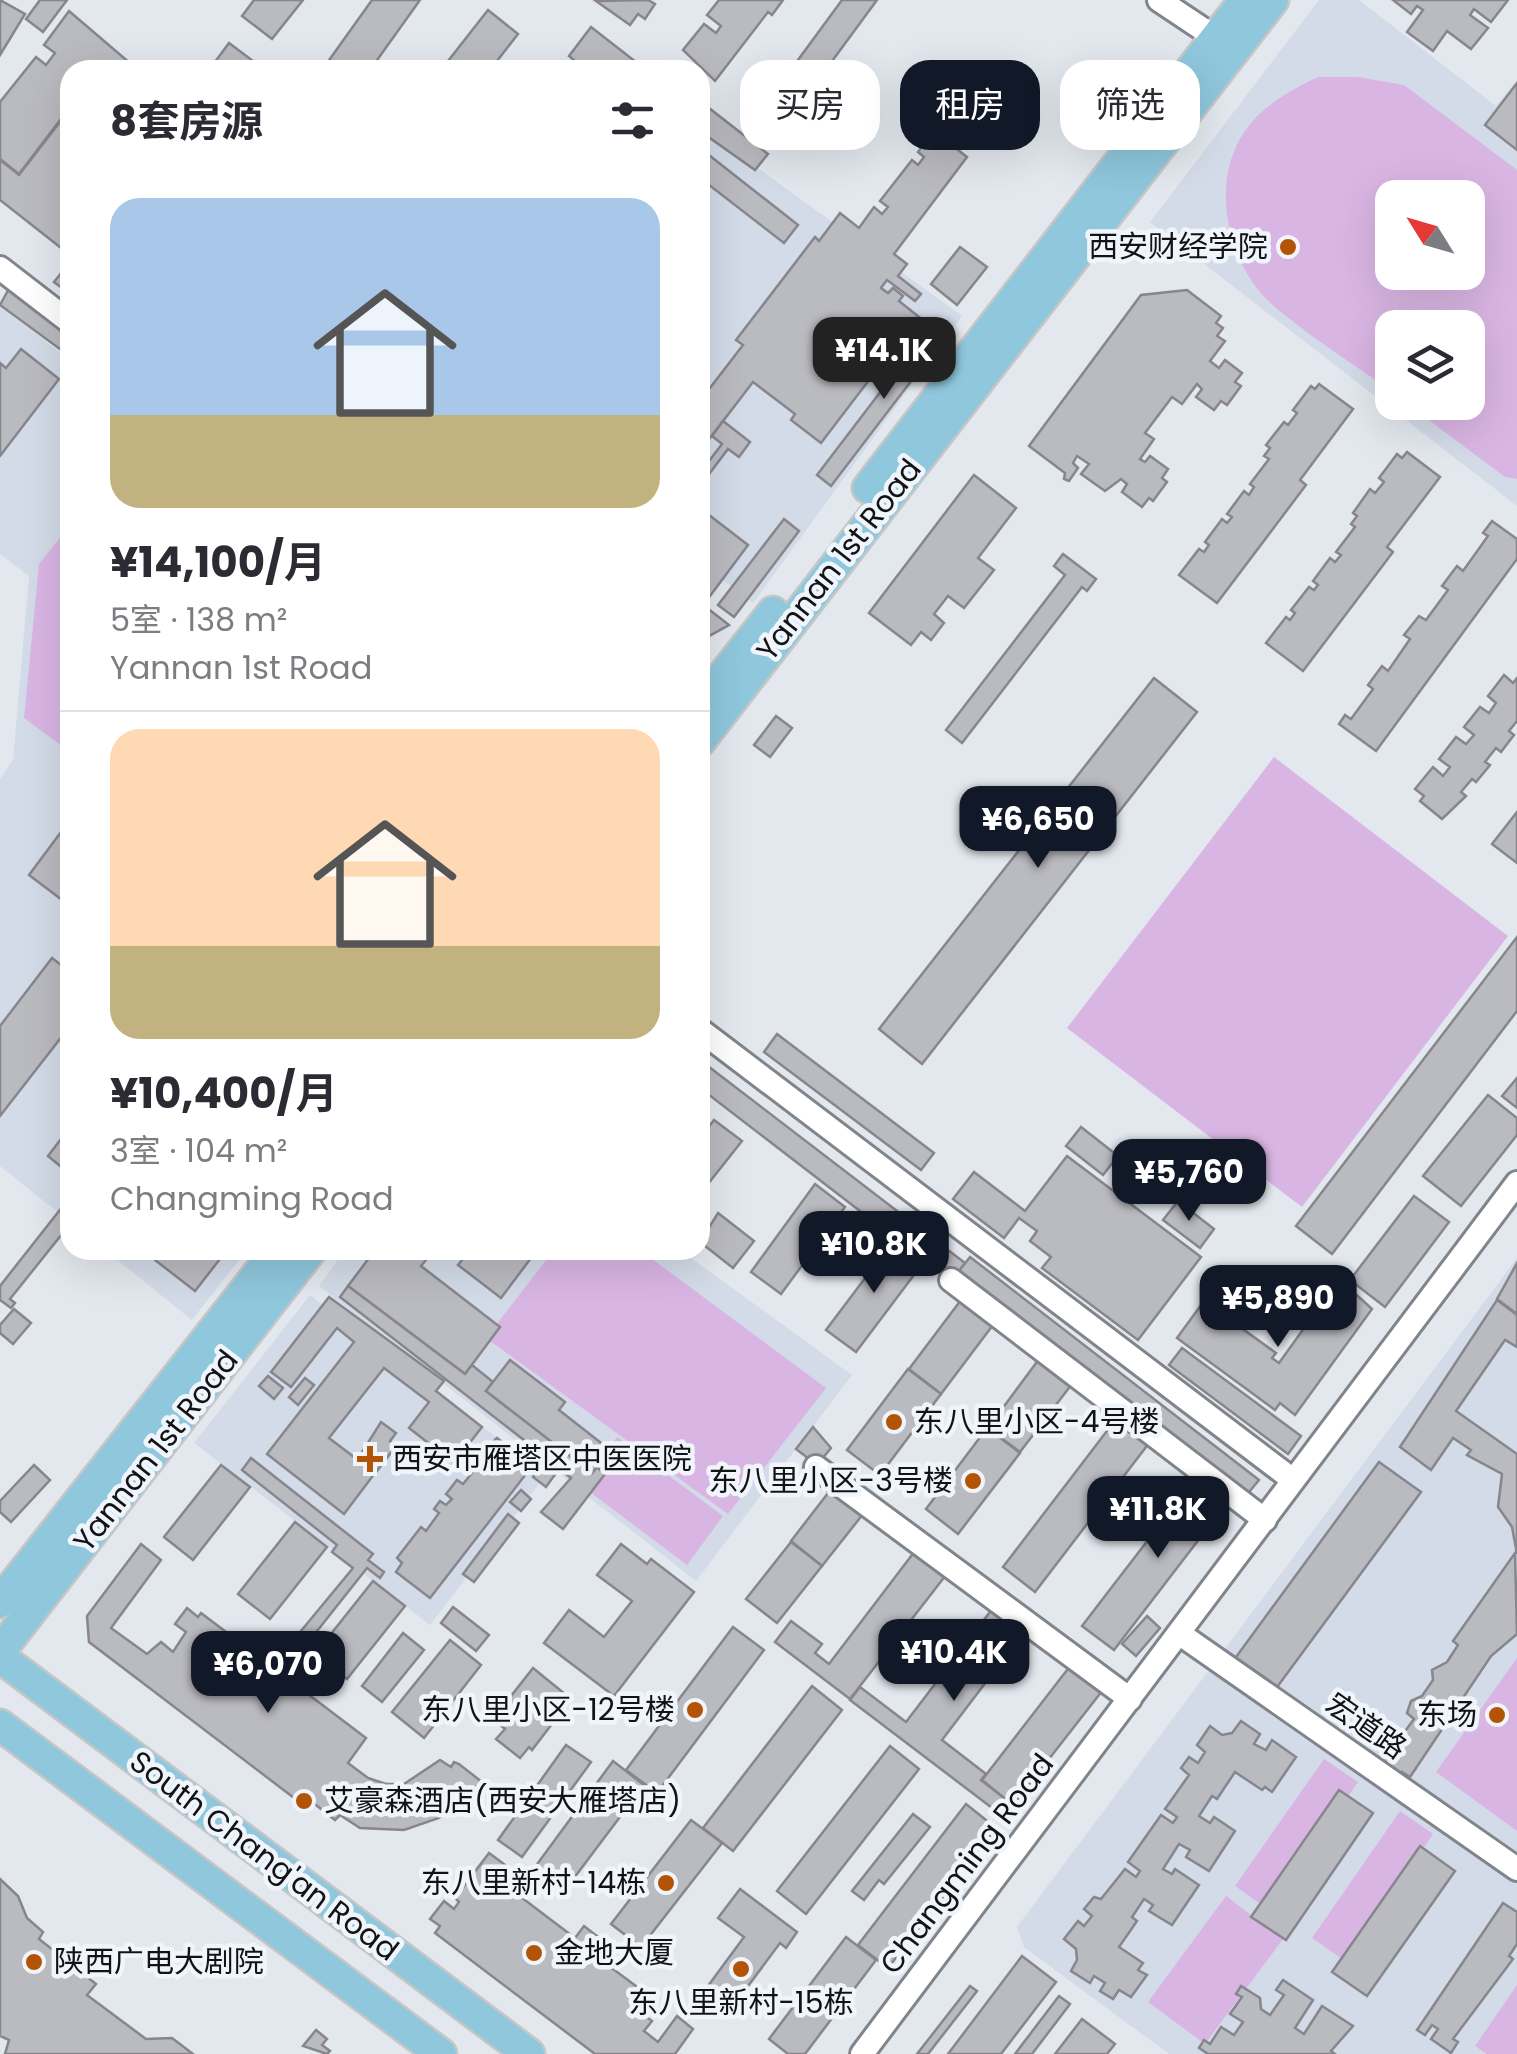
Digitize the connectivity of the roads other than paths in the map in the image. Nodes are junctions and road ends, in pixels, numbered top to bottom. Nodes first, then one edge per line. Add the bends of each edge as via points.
1 (1159, 0) edge
2 (1245, 0) edge
3 (1273, 0) edge
4 (1216, 38) junction
5 (0, 268) edge
6 (60, 314) edge
7 (710, 692) edge
8 (710, 728) edge
9 (710, 1038) edge
10 (1517, 1184) edge
11 (268, 1260) edge
12 (303, 1260) edge
13 (951, 1280) dead end
14 (816, 1467) dead end
15 (1294, 1480) junction
16 (1265, 1520) junction
17 (0, 1602) edge
18 (1180, 1634) junction
19 (0, 1654) edge
20 (1130, 1699) junction
21 (0, 1725) edge
22 (1517, 1868) edge
23 (441, 2054) edge
24 (528, 2054) edge
25 (862, 2054) edge

1 - 4 street
2 - 4 main road, Yannan 1st Road
3 - 8 main road, Yannan 1st Road
4 - 7 main road, Yannan 1st Road
5 - 6 street
9 - 15 street
10 - 15 street, Changming Road
11 - 17 main road, Yannan 1st Road
12 - 19 main road, Yannan 1st Road
13 - 16 street
14 - 20 street
15 - 16 street, Changming Road
16 - 18 street, Changming Road
18 - 20 street, Changming Road
18 - 22 street, 宏道路
19 - 24 main road, South Chang'an Road
20 - 25 street, Changming Road
21 - 23 main road, South Chang'an Road

